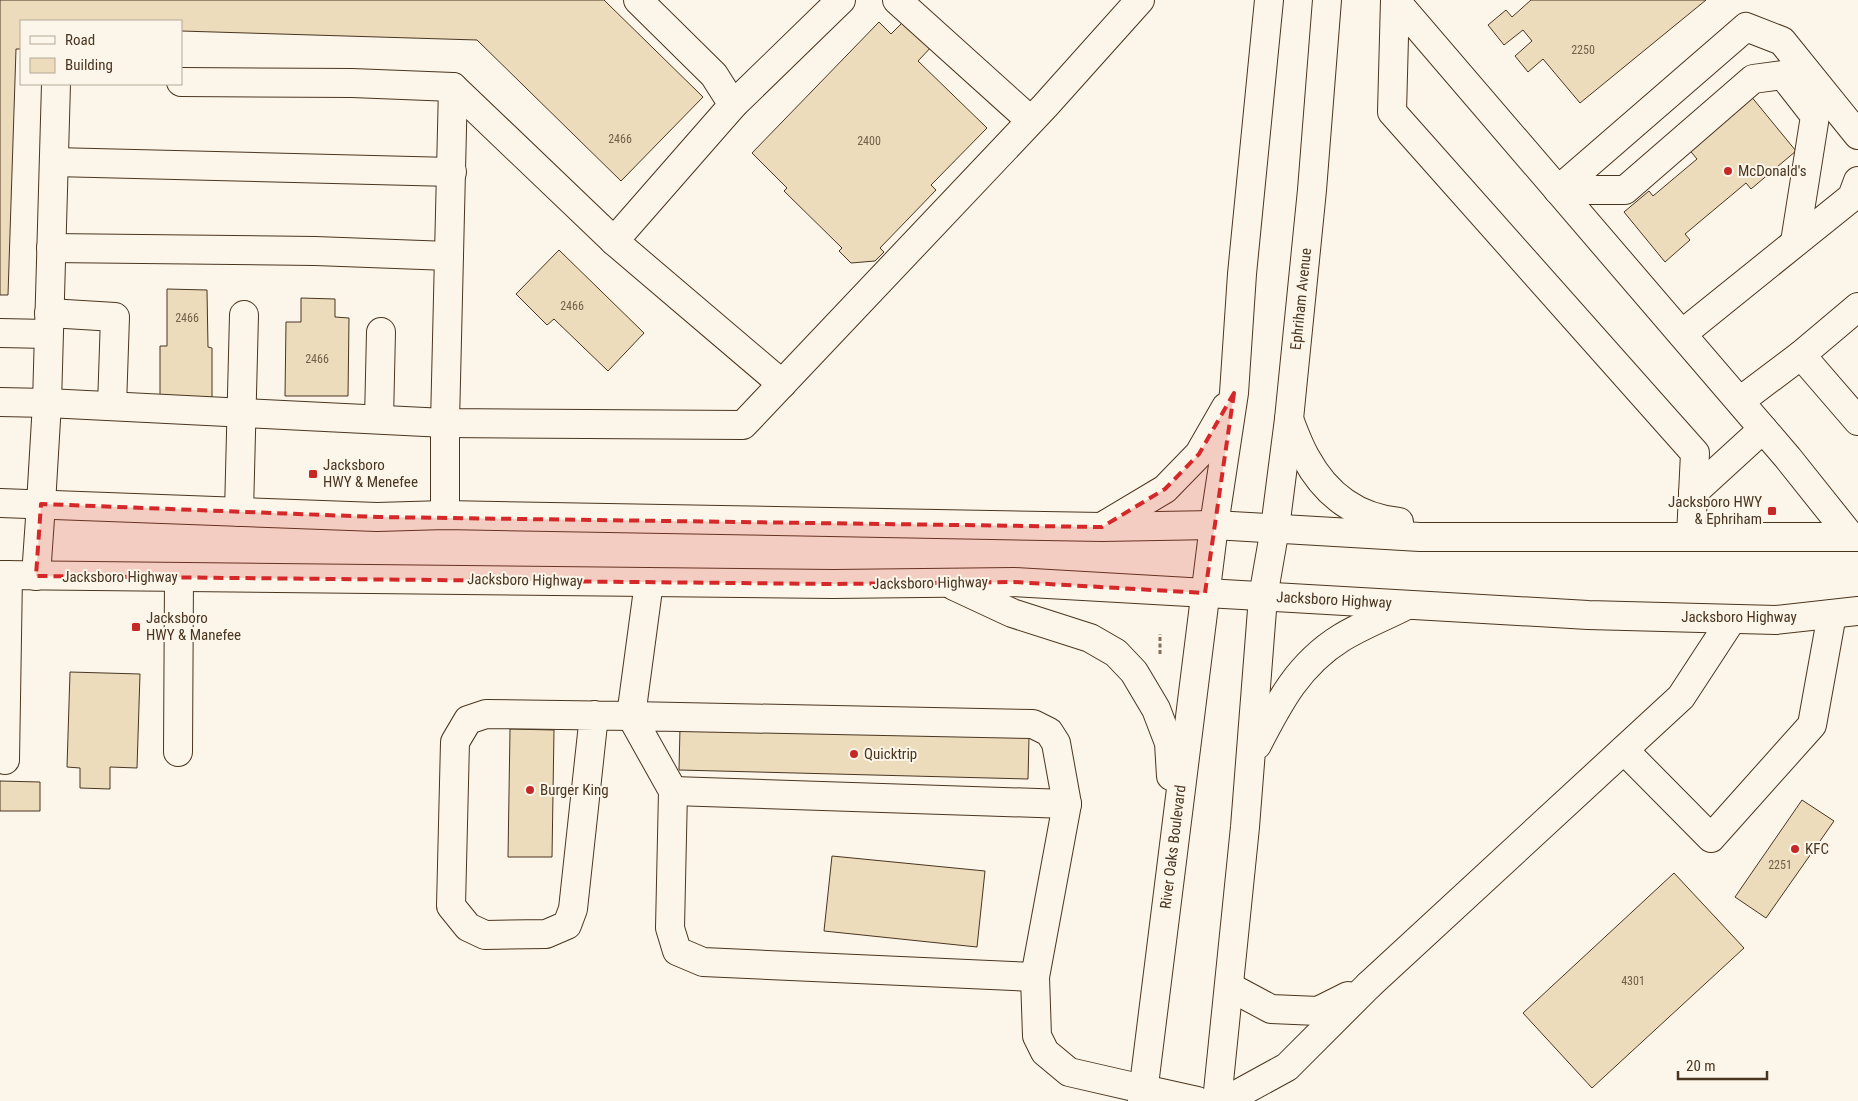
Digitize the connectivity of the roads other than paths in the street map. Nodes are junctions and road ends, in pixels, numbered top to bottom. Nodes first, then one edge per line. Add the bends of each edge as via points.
1 (638, 0) edge
2 (841, 0) edge
3 (897, 0) edge
4 (1140, 0) edge
5 (1269, 0) edge
6 (1327, 0) edge
7 (182, 82) edge
8 (56, 85) edge
9 (454, 87) junction
10 (733, 105) junction
11 (1030, 120) junction
12 (1858, 135) edge
13 (54, 162) junction
14 (452, 172) junction
15 (1858, 181) edge
16 (1558, 190) junction
17 (614, 241) junction
18 (1796, 242) junction
19 (52, 248) junction
20 (449, 256) junction
21 (1858, 307) edge
22 (244, 315) dead end
23 (49, 324) junction
24 (381, 332) dead end
25 (0, 333) edge
26 (1682, 334) junction
27 (1801, 355) junction
28 (782, 384) junction
29 (1234, 393) junction
30 (1740, 401) junction
31 (0, 402) edge
32 (47, 402) junction
33 (112, 406) junction
34 (241, 412) junction
35 (379, 419) junction
36 (1289, 419) junction
37 (1858, 421) edge
38 (445, 423) junction
39 (1763, 429) junction
40 (1693, 492) junction
41 (0, 503) edge
42 (41, 504) junction
43 (239, 512) junction
44 (445, 516) junction
45 (1214, 525) junction
46 (1102, 527) junction
47 (1275, 528) junction
48 (1691, 536) junction
49 (1855, 537) edge
50 (1544, 538) junction
51 (4, 575) edge
52 (36, 576) junction
53 (179, 577) junction
54 (649, 582) junction
55 (948, 583) junction
56 (1205, 593) junction
57 (1263, 596) junction
58 (1409, 604) junction
59 (1845, 612) edge
60 (1732, 619) junction
61 (594, 715) junction
62 (631, 716) junction
63 (1624, 750) junction
64 (178, 752) dead end
65 (1251, 758) junction
66 (5, 760) dead end
67 (672, 791) junction
68 (1067, 804) junction
69 (1175, 829) junction
70 (1035, 977) junction
71 (1369, 985) junction
72 (1230, 987) junction
73 (1143, 1095) edge
74 (1198, 1101) edge
75 (1217, 1101) edge
76 (1225, 1101) edge

1 - 10 main road via 714,75
2 - 10 main road
3 - 11 main road
4 - 11 main road
5 - 29 main road via 1242,274
6 - 36 main road, Ephriham Avenue
7 - 9 main road
8 - 13 main road
9 - 14 main road
9 - 17 main road
10 - 17 main road
11 - 28 main road
12 - 16 main road via 1782,42 1746,27
13 - 14 main road
13 - 19 main road
14 - 20 main road
15 - 18 main road via 1852,197
16 - 18 main road via 1625,190 1753,79 1784,75 1815,116
16 - 26 main road
16 - 40 main road via 1395,0 1392,112 1695,453
17 - 28 main road
18 - 26 main road
19 - 20 main road
19 - 23 main road
20 - 38 main road
21 - 27 main road
22 - 34 main road
23 - 25 main road
23 - 32 main road
23 - 33 main road via 115,318
24 - 35 main road
26 - 30 main road
27 - 30 main road
27 - 37 main road
28 - 38 main road via 743,425
29 - 45 main road
29 - 46 main road via 1199,454 1165,489
30 - 39 main road
31 - 32 main road
32 - 33 main road
32 - 42 main road
33 - 34 main road
34 - 35 main road
34 - 43 main road
35 - 38 main road
36 - 47 main road, Ephriham Avenue
36 - 50 main road via 1306,459 1326,486 1350,508 1366,516
38 - 44 main road
39 - 40 main road
39 - 49 main road
40 - 48 main road
41 - 42 main road
42 - 43 main road
42 - 52 main road
43 - 44 main road
44 - 46 main road
45 - 46 main road
45 - 47 main road
45 - 56 main road
47 - 50 main road via 1420,537
47 - 57 main road, Ephriham Avenue
48 - 49 main road
48 - 50 main road
51 - 52 main road, Jacksboro Highway
51 - 66 main road
52 - 53 main road, Jacksboro Highway
53 - 54 main road, Jacksboro Highway
53 - 64 main road
54 - 55 main road, Jacksboro Highway
54 - 62 main road
55 - 56 main road, Jacksboro Highway via 1014,582
55 - 69 main road via 1012,613 1090,638 1116,653 1134,672 1156,709 1169,743
56 - 57 main road, Jacksboro Highway
56 - 69 main road, River Oaks Boulevard
57 - 58 main road, Jacksboro Highway
57 - 65 main road
58 - 60 main road, Jacksboro Highway via 1588,615
58 - 65 main road via 1342,637 1317,656 1298,675 1277,706
59 - 60 main road, Jacksboro Highway via 1776,620
59 - 63 main road via 1812,725 1711,838
60 - 63 main road via 1682,697
61 - 61 main road via 486,714 468,720 455,742 451,906 468,927 485,934 546,934 567,925 574,909
61 - 62 main road
62 - 67 main road
62 - 68 main road via 1033,724 1049,732 1056,743
63 - 71 main road
65 - 72 main road
67 - 68 main road
67 - 70 main road via 670,928 677,951 702,962
68 - 70 main road
69 - 73 main road, River Oaks Boulevard
70 - 73 main road via 1037,1036 1045,1052 1069,1072
71 - 72 main road via 1318,1011 1271,1009
71 - 76 main road via 1286,1067
72 - 75 main road
73 - 74 main road

